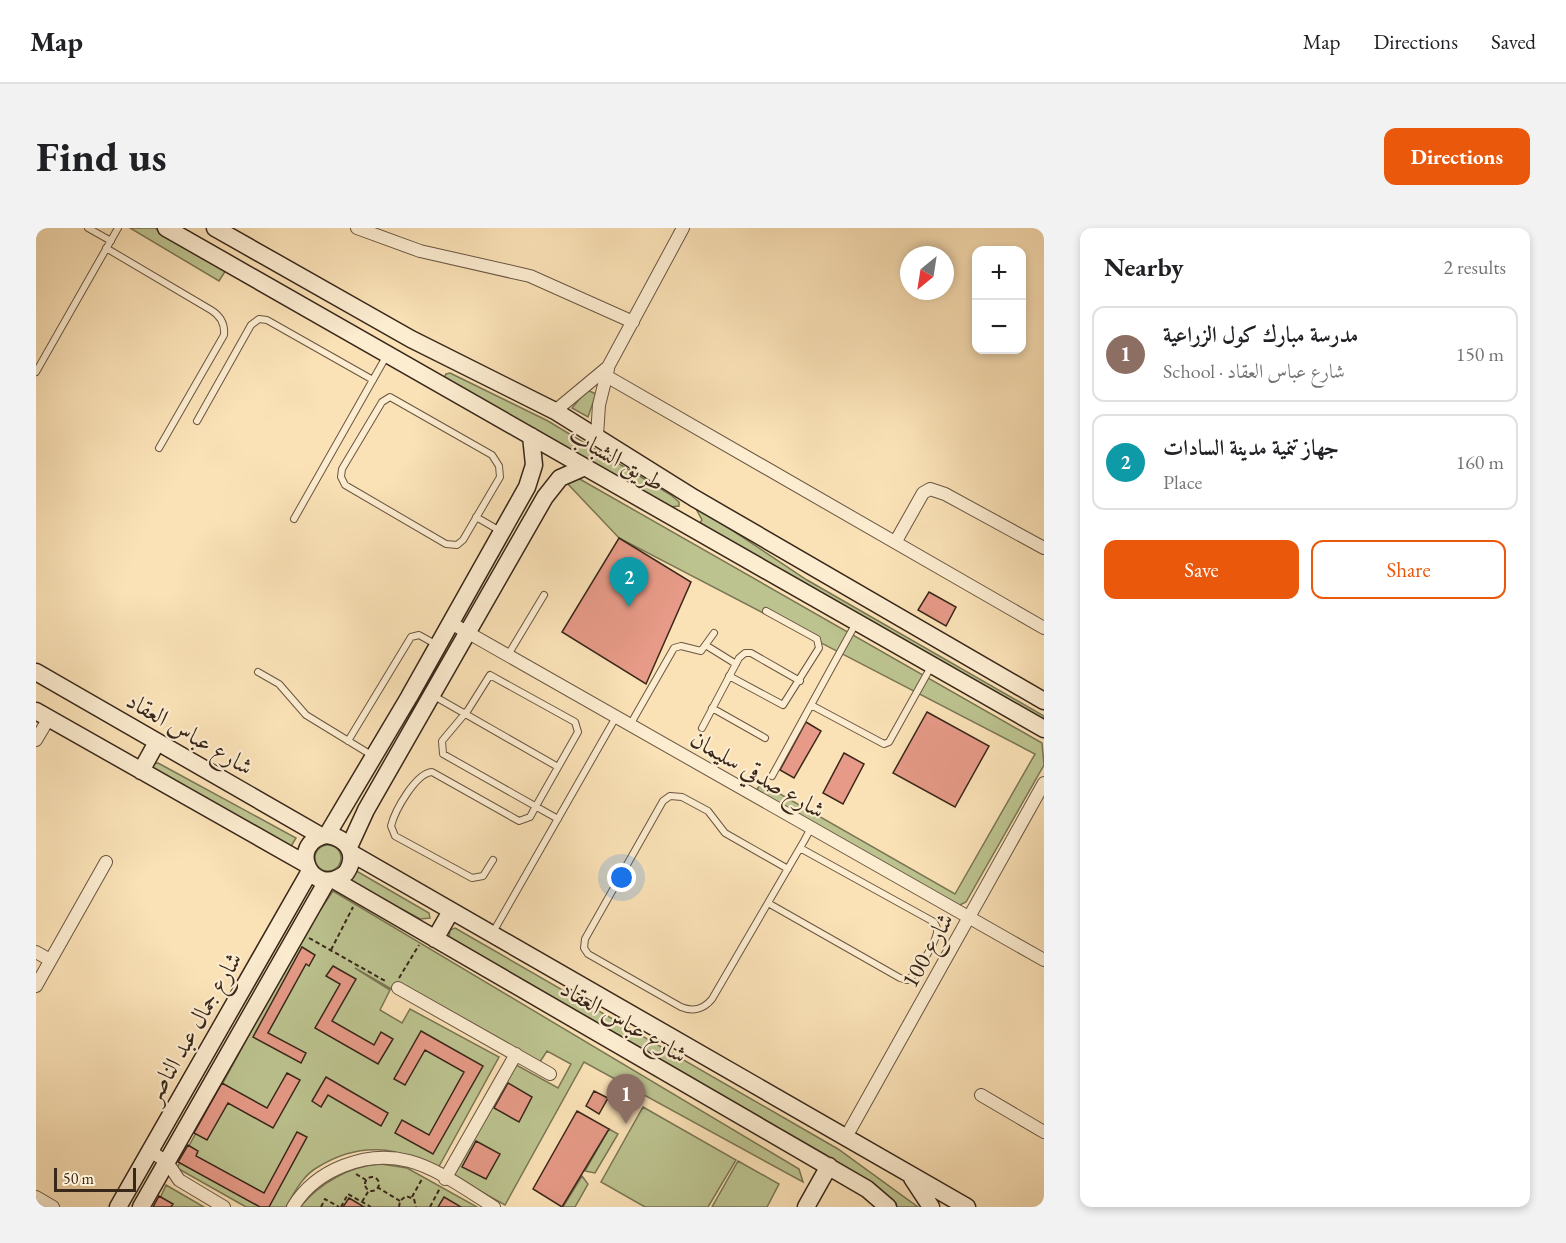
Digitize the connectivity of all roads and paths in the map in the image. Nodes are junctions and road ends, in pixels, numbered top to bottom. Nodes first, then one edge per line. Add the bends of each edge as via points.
1 (88, 228) edge
2 (118, 228) edge
3 (166, 228) edge
4 (215, 228) edge
5 (357, 228) edge
6 (683, 228) edge
7 (111, 241) junction
8 (106, 248) junction
9 (633, 322) junction
10 (388, 355) junction
11 (444, 355) junction
12 (36, 372) edge
13 (605, 372) junction
14 (373, 380) junction
15 (433, 380) junction
16 (555, 411) junction
17 (197, 422) dead end
18 (597, 435) junction
19 (531, 436) junction
20 (159, 448) dead end
21 (585, 467) junction
22 (527, 487) junction
23 (545, 497) junction
24 (694, 498) junction
25 (476, 517) junction
26 (294, 519) dead end
27 (681, 522) junction
28 (502, 532) junction
29 (896, 541) junction
30 (1044, 548) edge
31 (544, 595) dead end
32 (766, 611) dead end
33 (856, 622) junction
34 (451, 623) junction
35 (1044, 628) edge
36 (468, 633) junction
37 (714, 633) dead end
38 (438, 646) junction
39 (707, 646) junction
40 (508, 656) junction
41 (736, 664) junction
42 (932, 665) junction
43 (36, 672) edge
44 (258, 672) dead end
45 (729, 676) junction
46 (800, 681) junction
47 (409, 697) junction
48 (429, 701) junction
49 (1044, 701) edge
50 (811, 705) junction
51 (712, 708) junction
52 (42, 714) edge
53 (465, 714) junction
54 (615, 717) junction
55 (629, 725) junction
56 (702, 728) dead end
57 (1044, 729) edge
58 (765, 738) dead end
59 (36, 740) edge
60 (348, 741) junction
61 (157, 742) junction
62 (374, 756) junction
63 (558, 767) junction
64 (141, 771) junction
65 (772, 776) dead end
66 (1044, 783) edge
67 (536, 806) junction
68 (558, 819) junction
69 (811, 828) junction
70 (324, 835) junction
71 (800, 848) junction
72 (350, 850) junction
73 (493, 860) dead end
74 (106, 862) dead end
75 (308, 868) junction
76 (788, 869) junction
77 (330, 881) junction
78 (359, 895) junction
79 (768, 903) junction
80 (451, 911) junction
81 (968, 919) junction
82 (298, 932) junction
83 (492, 934) junction
84 (430, 936) junction
85 (331, 950) junction
86 (36, 952) edge
87 (50, 960) junction
88 (1044, 960) edge
89 (36, 986) edge
90 (398, 988) dead end
91 (516, 1054) junction
92 (549, 1074) dead end
93 (981, 1095) dead end
94 (1044, 1132) edge
95 (846, 1137) junction
96 (150, 1151) junction
97 (166, 1162) junction
98 (829, 1166) junction
99 (428, 1168) junction
100 (138, 1173) junction
101 (908, 1173) junction
102 (445, 1179) junction
103 (179, 1180) junction
104 (155, 1182) junction
105 (377, 1187) junction
106 (369, 1190) junction
107 (36, 1197) edge
108 (412, 1197) junction
109 (400, 1201) junction
110 (362, 1202) junction
111 (53, 1207) edge
112 (118, 1207) edge
113 (141, 1207) edge
114 (224, 1207) edge
115 (293, 1207) edge
116 (321, 1207) edge
117 (340, 1207) edge
118 (371, 1207) edge
119 (399, 1207) edge
120 (416, 1207) edge
121 (430, 1207) edge
122 (494, 1207) edge
123 (806, 1207) edge
124 (888, 1207) edge
125 (931, 1207) edge
126 (967, 1207) edge

1 - 7 lane
2 - 7 lane
3 - 10 main road, طريق الشباب
4 - 11 main road, طريق الشباب
5 - 9 street via 420,251 530,276
6 - 9 street
7 - 8 lane
8 - 12 lane
8 - 20 lane via 211,310 223,325 224,335
9 - 13 street
10 - 14 lane
10 - 15 main road, طريق الشباب
11 - 15 main road via 434,366
11 - 16 main road, طريق الشباب
13 - 16 street
13 - 18 street
13 - 29 street
14 - 17 lane via 259,319 251,325
14 - 26 lane
15 - 19 main road, طريق الشباب
16 - 18 main road, طريق الشباب
18 - 24 main road, طريق الشباب
19 - 21 main road, طريق الشباب
19 - 22 main road via 534,465
21 - 23 main road via 560,478
21 - 27 main road, طريق الشباب
22 - 23 main road via 537,488
22 - 28 main road
23 - 36 main road
24 - 27 main road via 695,513
24 - 49 main road, طريق الشباب
25 - 25 lane via 500,477 495,458 393,398 384,399 342,469 343,483 449,545 463,540
25 - 28 lane
27 - 33 main road, طريق الشباب
28 - 34 main road
29 - 30 street via 923,493 930,489
29 - 35 street
31 - 40 lane
32 - 46 lane via 819,641 819,648
33 - 42 main road, طريق الشباب
33 - 50 lane
34 - 36 street, شارع صدقي سليمان
34 - 38 main road
36 - 40 street, شارع صدقي سليمان
36 - 48 main road
37 - 39 lane
38 - 47 main road
38 - 60 lane via 419,635 411,637
39 - 41 lane
39 - 55 lane via 698,651 674,648
40 - 54 street, شارع صدقي سليمان
41 - 45 lane
41 - 46 lane via 748,652
42 - 50 lane via 889,742 884,744
42 - 57 main road, طريق الشباب
43 - 61 main road, شارع عباس العقاد
44 - 60 lane via 279,684 306,715
45 - 46 lane via 781,705 786,704
45 - 51 lane
47 - 48 main road
47 - 62 main road
48 - 53 lane
48 - 72 main road via 366,810
50 - 65 lane
51 - 56 lane
51 - 58 lane
52 - 59 street
52 - 64 main road
53 - 63 lane
53 - 63 lane via 486,678 496,676 577,724 578,732
53 - 67 lane via 442,741 443,754
54 - 55 street, شارع صدقي سليمان
54 - 68 lane
55 - 69 street, شارع صدقي سليمان
60 - 62 lane
61 - 64 main road
61 - 70 main road, شارع عباس العقاد
62 - 70 main road
63 - 67 lane
64 - 75 main road
66 - 81 street, شارع 100
67 - 68 lane
67 - 73 lane via 530,817 519,821 432,771 417,778 392,822 395,836 472,878 483,876
68 - 83 lane
69 - 71 lane
69 - 81 street, شارع صدقي سليمان
70 - 72 main road via 344,840
70 - 75 main road via 308,847
71 - 76 lane
71 - 79 lane via 934,922 936,935 915,974 907,980 900,978
72 - 77 main road via 350,867
72 - 80 main road, شارع عباس العقاد
74 - 87 street
75 - 77 main road via 317,878
75 - 96 main road, شارع جمال عبد الناصر
76 - 79 lane
76 - 79 lane via 725,833 708,811 678,795 670,796 646,831 585,939 584,948 588,954 681,1007 696,1010 712,999
77 - 78 main road, شارع عباس العقاد
77 - 82 main road, شارع جمال عبد الناصر
78 - 84 main road, شارع عباس العقاد
78 - 85 path
80 - 83 main road, شارع عباس العقاد
80 - 84 main road
81 - 88 street, شارع صدقي سليمان
81 - 95 street, شارع 100
82 - 85 path
82 - 97 main road, شارع جمال عبد الناصر
83 - 95 main road, شارع عباس العقاد
84 - 85 path via 394,986
84 - 98 main road, شارع عباس العقاد
86 - 87 street
87 - 89 street
90 - 91 street
91 - 92 street
91 - 102 street
93 - 94 street
95 - 101 main road, شارع عباس العقاد
96 - 97 street
96 - 100 main road, شارع جمال عبد الناصر
97 - 103 street
97 - 104 main road, شارع جمال عبد الناصر
98 - 123 main road
98 - 124 main road, شارع عباس العقاد via 867,1188
99 - 102 street
99 - 108 path
99 - 115 street via 387,1158 343,1166 309,1188
100 - 104 street
100 - 112 main road, شارع جمال عبد الناصر
101 - 125 main road
101 - 126 main road, شارع عباس العقاد
102 - 121 path
102 - 122 street
103 - 104 street via 166,1178
103 - 114 street
104 - 113 main road, شارع جمال عبد الناصر
105 - 106 path
105 - 106 path via 377,1180 369,1178 365,1182
105 - 109 path
106 - 110 path
107 - 111 street
108 - 109 path
108 - 120 path
109 - 119 path
110 - 117 path via 348,1194
110 - 118 path
116 - 117 path via 325,1199

